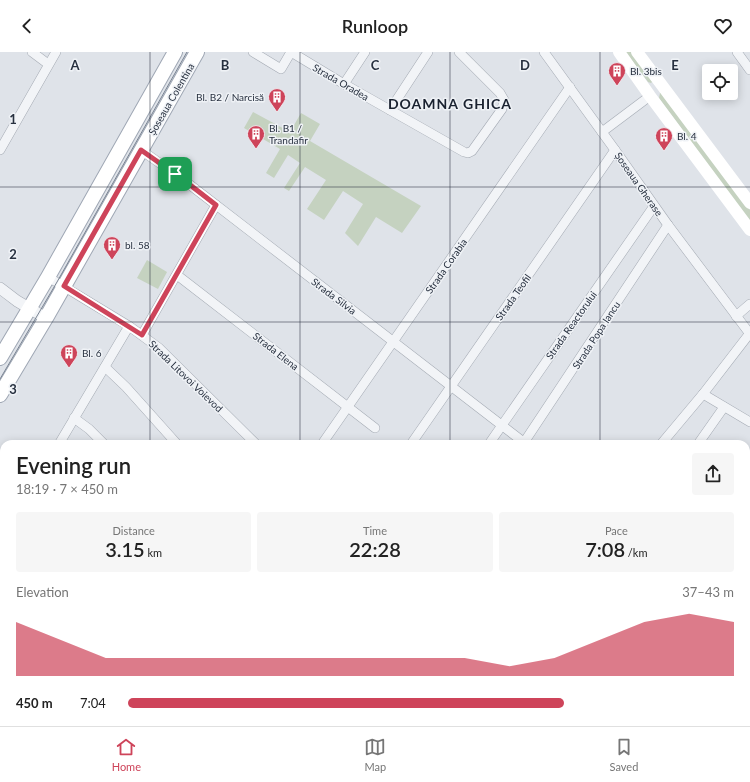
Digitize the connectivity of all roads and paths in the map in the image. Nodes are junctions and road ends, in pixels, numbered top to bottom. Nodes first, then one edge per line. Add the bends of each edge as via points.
1 (32, 52) edge
2 (56, 52) edge
3 (175, 52) edge
4 (197, 52) edge
5 (253, 52) edge
6 (291, 52) edge
7 (365, 52) edge
8 (428, 52) edge
9 (459, 52) edge
10 (544, 52) edge
11 (619, 52) edge
12 (637, 52) edge
13 (737, 52) edge
14 (48, 64) junction
15 (750, 70) edge
16 (344, 84) junction
17 (570, 88) junction
18 (650, 96) junction
19 (390, 110) junction
20 (602, 132) junction
21 (0, 150) edge
22 (141, 150) junction
23 (615, 150) junction
24 (750, 203) edge
25 (216, 205) junction
26 (654, 206) junction
27 (668, 225) junction
28 (750, 230) edge
29 (177, 275) junction
30 (48, 276) junction
31 (64, 286) junction
32 (0, 288) edge
33 (750, 304) edge
34 (30, 309) junction
35 (736, 316) junction
36 (46, 318) junction
37 (129, 326) junction
38 (750, 333) edge
39 (142, 335) junction
40 (393, 341) junction
41 (0, 358) edge
42 (105, 367) junction
43 (451, 387) junction
44 (703, 394) junction
45 (0, 395) edge
46 (348, 407) junction
47 (724, 407) junction
48 (74, 418) junction
49 (750, 422) edge
50 (501, 426) junction
51 (375, 428) dead end
52 (61, 440) edge
53 (100, 440) edge
54 (173, 440) edge
55 (252, 440) edge
56 (325, 440) edge
57 (414, 440) edge
58 (492, 440) edge
59 (519, 440) edge
60 (527, 440) edge
61 (665, 440) edge
62 (701, 440) edge
63 (42, 726) edge
64 (50, 726) edge

1 - 14 street
2 - 14 street
3 - 30 main road, Șoseaua Colentina
4 - 22 main road, Șoseaua Colentina
5 - 6 street, Strada Oradea via 281,68
6 - 16 street, Strada Oradea
7 - 16 street
8 - 19 street
9 - 19 street, Strada Oradea via 504,100 502,109 472,151 464,152
10 - 17 street, Șoseaua Gherase
11 - 18 main road
12 - 24 main road
13 - 15 street
14 - 21 street
16 - 19 street, Strada Oradea
17 - 20 street, Șoseaua Gherase
17 - 40 street, Strada Corabia
18 - 20 street
18 - 28 main road
20 - 23 street, Șoseaua Gherase
22 - 25 street, Strada Silvia
22 - 31 main road, Șoseaua Colentina
23 - 26 street, Șoseaua Gherase
23 - 43 street, Strada Teofil
25 - 29 street
25 - 40 street, Strada Silvia
26 - 27 street, Șoseaua Gherase
26 - 50 street, Strada Reactorului
27 - 35 street, Șoseaua Gherase
27 - 60 street, Strada Popa Iancu
29 - 39 street
29 - 46 street, Strada Elena
30 - 31 street, Strada Litovoi Voievod
30 - 34 main road, Șoseaua Colentina
31 - 36 main road, Șoseaua Colentina
31 - 37 street, Strada Litovoi Voievod
32 - 34 street
33 - 35 street
34 - 36 street
34 - 41 main road, Șoseaua Colentina
35 - 38 street, Șoseaua Gherase
36 - 45 main road, Șoseaua Colentina
37 - 39 street, Strada Litovoi Voievod
37 - 42 street
38 - 44 street
39 - 55 street, Strada Litovoi Voievod via 160,348
40 - 43 street, Strada Silvia
40 - 46 street, Strada Corabia
42 - 48 street
42 - 54 street
43 - 50 street, Strada Silvia
43 - 57 street, Strada Teofil
44 - 47 street
44 - 61 street
46 - 51 street, Strada Elena
46 - 56 street, Strada Corabia
47 - 49 street
47 - 62 street
48 - 52 street
48 - 53 street
50 - 58 street, Strada Reactorului
50 - 59 street, Strada Silvia
63 - 64 street

